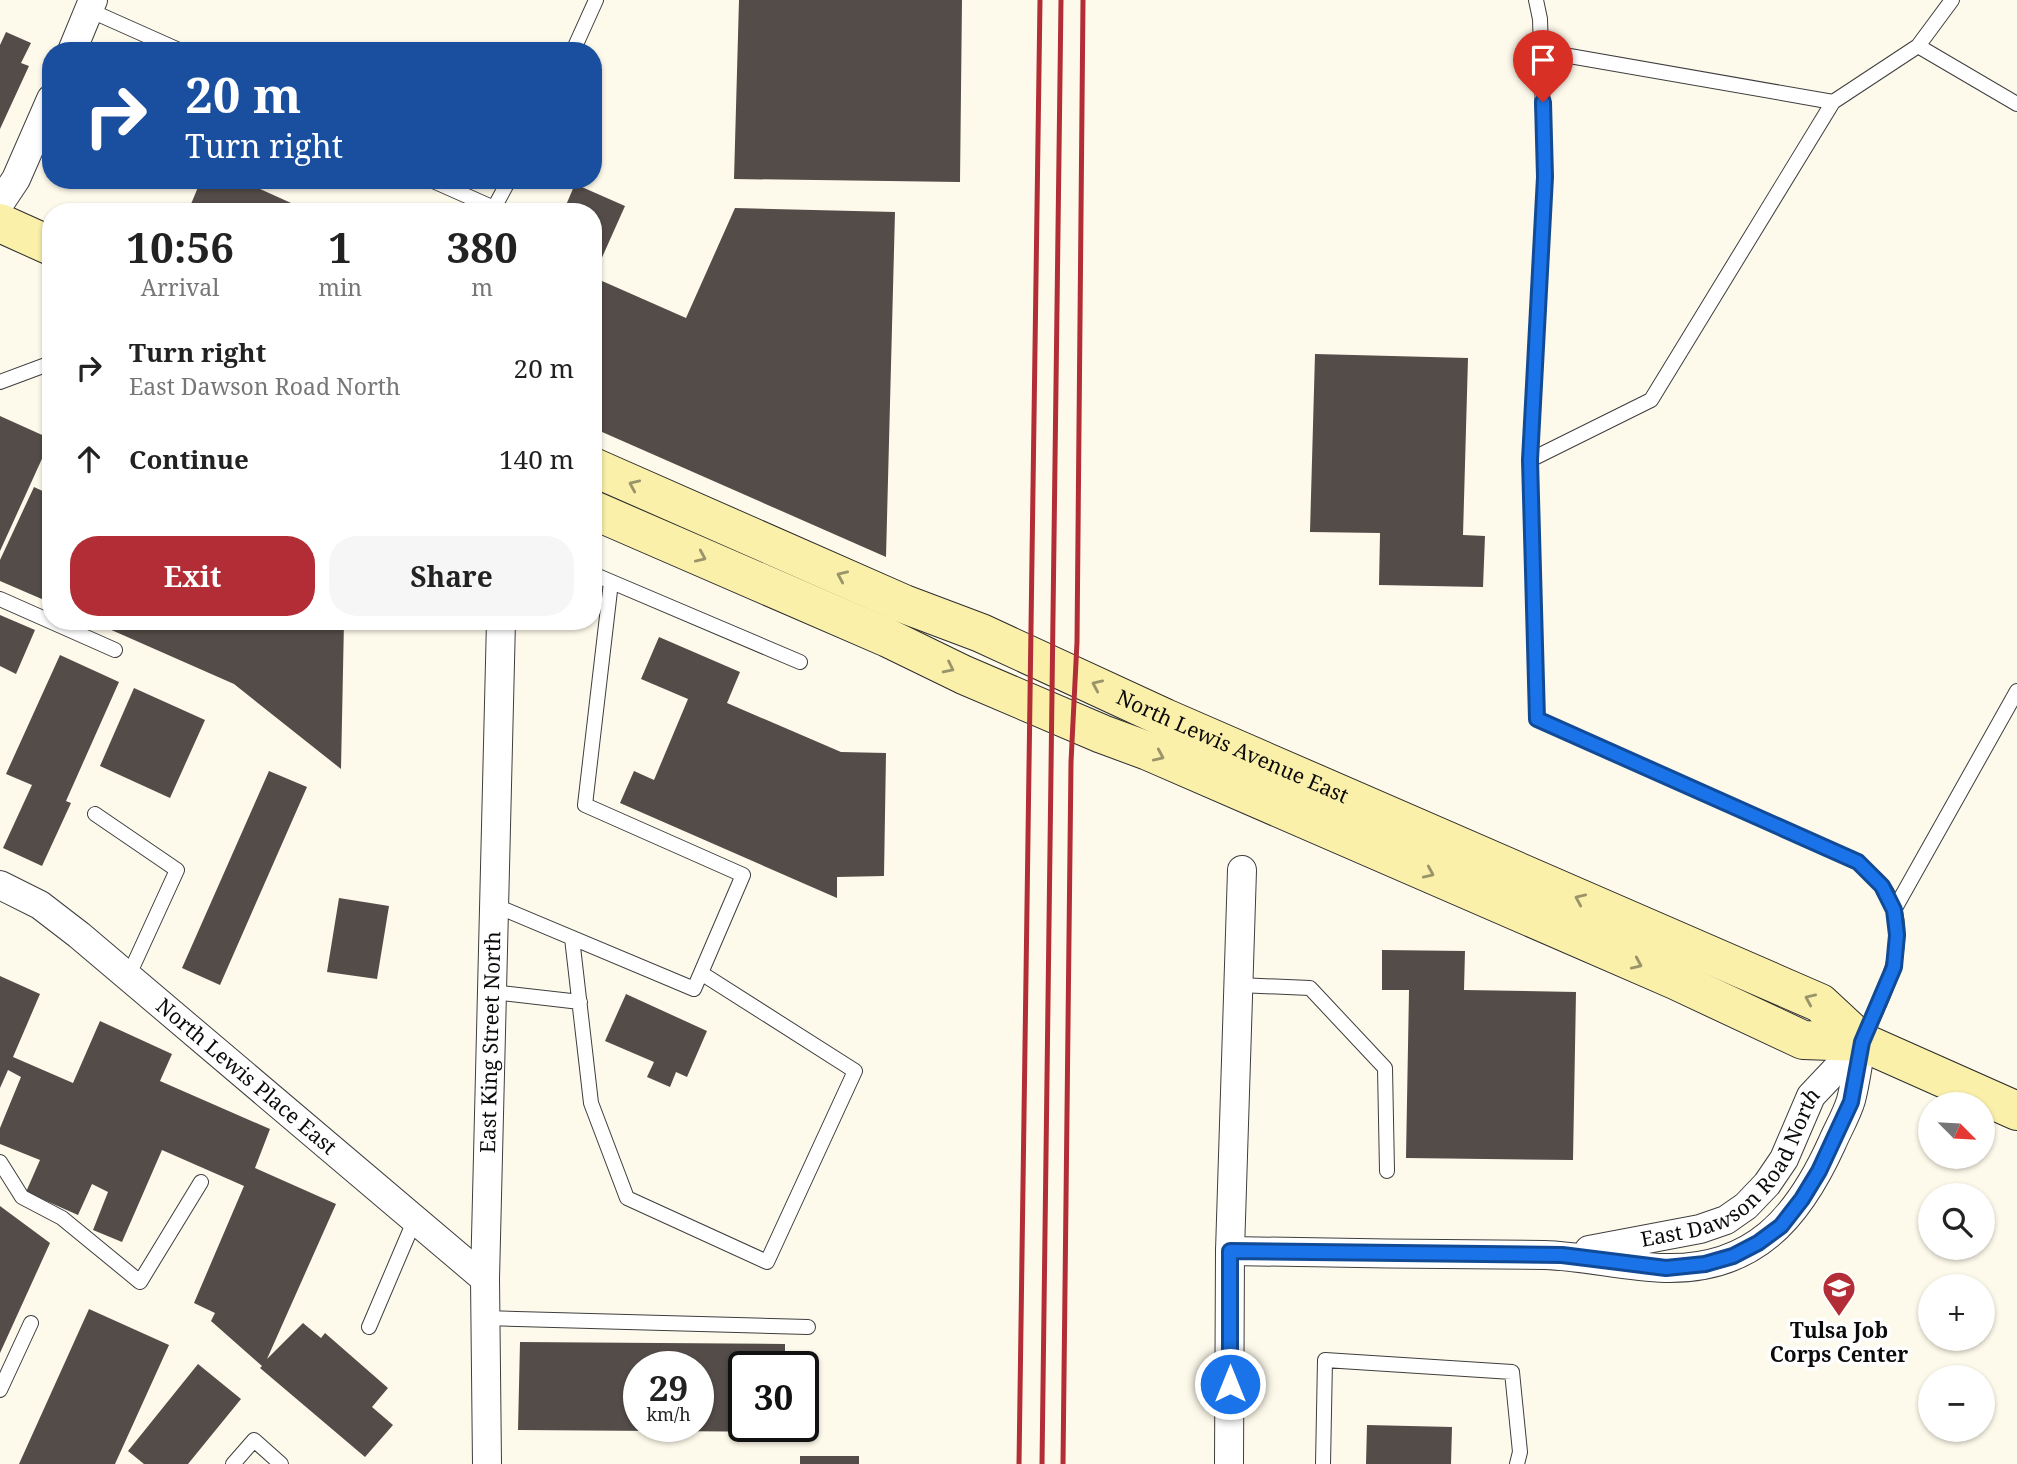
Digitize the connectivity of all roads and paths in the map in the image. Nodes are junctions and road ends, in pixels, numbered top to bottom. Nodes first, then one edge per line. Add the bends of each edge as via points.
1 (596, 0) edge
2 (1536, 0) edge
3 (1952, 0) edge
4 (91, 5) edge
5 (76, 42) edge
6 (163, 42) edge
7 (577, 42) edge
8 (1918, 46) junction
9 (1541, 51) junction
10 (1833, 103) junction
11 (2017, 104) edge
12 (42, 120) edge
13 (451, 189) edge
14 (0, 203) edge
15 (483, 203) edge
16 (0, 223) edge
17 (42, 242) edge
18 (42, 366) edge
19 (0, 382) edge
20 (1530, 460) junction
21 (602, 471) edge
22 (602, 514) edge
23 (602, 578) edge
24 (611, 582) junction
25 (0, 599) edge
26 (42, 618) edge
27 (70, 630) edge
28 (500, 630) edge
29 (115, 650) dead end
30 (800, 662) dead end
31 (2017, 691) edge
32 (95, 814) dead end
33 (1241, 870) dead end
34 (0, 885) edge
35 (494, 905) junction
36 (1894, 910) junction
37 (572, 938) junction
38 (701, 973) junction
39 (128, 977) junction
40 (1239, 985) junction
41 (492, 992) junction
42 (580, 1002) junction
43 (1862, 1042) junction
44 (2017, 1111) edge
45 (0, 1162) edge
46 (1387, 1171) dead end
47 (201, 1182) dead end
48 (415, 1219) junction
49 (1230, 1251) junction
50 (1562, 1255) junction
51 (485, 1279) junction
52 (485, 1318) junction
53 (31, 1323) dead end
54 (369, 1327) dead end
55 (808, 1327) dead end
56 (0, 1390) edge
57 (233, 1464) edge
58 (281, 1464) edge
59 (487, 1464) edge
60 (1229, 1464) edge
61 (1323, 1464) edge
62 (1517, 1464) edge

1 - 7 lane
2 - 9 lane
3 - 8 lane
4 - 5 street
4 - 6 lane
8 - 10 lane
8 - 11 lane
9 - 10 lane
9 - 20 lane via 1545,177
10 - 20 lane via 1651,400
12 - 14 street
13 - 15 lane
16 - 17 main road
18 - 19 lane
20 - 36 lane via 1537,719 1858,862 1882,886
43 -> 21 main road, North Lewis Avenue East via 1820,1003
22 -> 43 main road, North Lewis Avenue East via 976,681 1662,975 1803,1041
23 - 24 lane
24 - 30 lane
24 - 38 lane via 585,805 743,875
25 - 26 lane
27 - 29 lane
28 - 35 street, East King Street North
31 - 36 lane
32 - 39 lane via 177,870
33 - 40 street
34 - 39 street, North Lewis Place East via 40,905
35 - 37 lane
35 - 41 street, East King Street North
36 - 43 lane via 1894,967
37 - 38 lane via 694,989
37 - 42 lane
38 - 42 lane via 855,1071 767,1262 627,1198 592,1103
39 - 48 street, North Lewis Place East
40 - 46 lane via 1310,988 1385,1068
40 - 49 street
41 - 42 lane
41 - 51 street, East King Street North
43 - 44 main road, North Lewis Avenue East
43 - 50 street, East Dawson Road North via 1811,1096 1784,1159 1746,1206 1726,1220 1700,1229
43 - 50 street, East Dawson Road North via 1851,1102 1819,1171 1781,1226 1758,1243 1705,1264 1666,1268
45 - 47 lane via 22,1197 62,1218 140,1282
48 - 51 street, North Lewis Place East
48 - 54 lane
49 - 50 street, East Dawson Road North
49 - 60 street
51 - 52 street, East King Street North
52 - 55 lane
52 - 59 street, East King Street North
53 - 56 lane
57 - 58 lane via 254,1440
61 - 62 lane via 1325,1360 1512,1372 1520,1452

